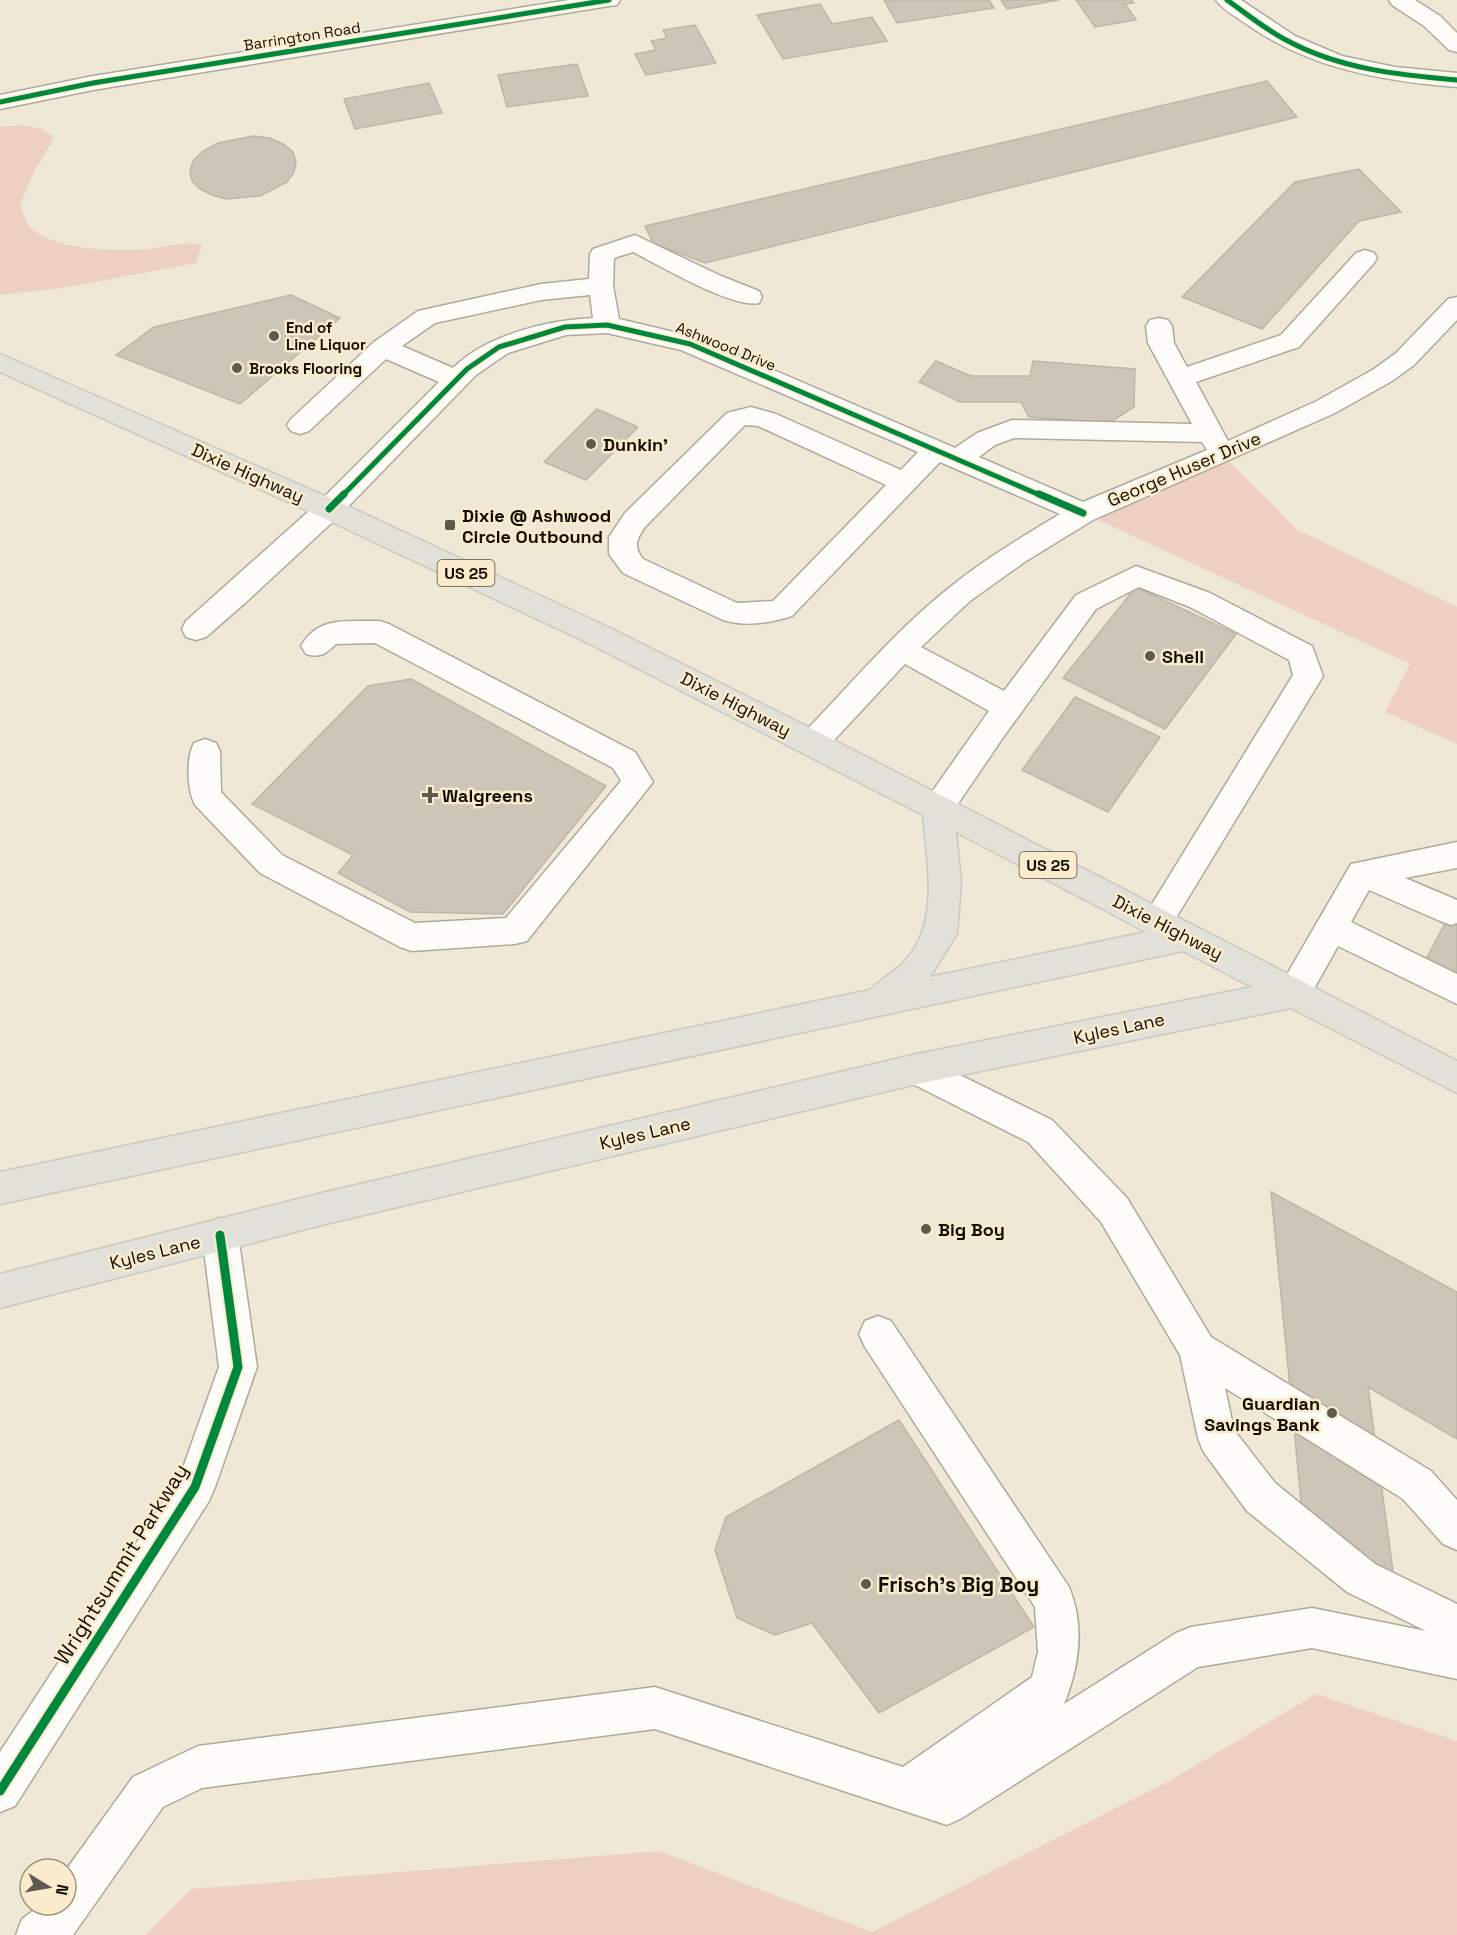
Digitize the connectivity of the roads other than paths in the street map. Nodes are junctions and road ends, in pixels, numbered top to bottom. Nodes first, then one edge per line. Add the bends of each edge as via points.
1 (609, 0) edge
2 (1227, 0) edge
3 (1400, 0) edge
4 (1457, 45) edge
5 (1457, 80) edge
6 (0, 102) edge
7 (1365, 258) dead end
8 (601, 286) junction
9 (750, 297) dead end
10 (1457, 305) edge
11 (607, 325) junction
12 (1159, 326) dead end
13 (383, 348) junction
14 (0, 362) edge
15 (1181, 378) junction
16 (457, 379) junction
17 (300, 425) dead end
18 (1217, 444) junction
19 (947, 455) junction
20 (903, 482) junction
21 (329, 509) junction
22 (1083, 513) junction
23 (196, 628) dead end
24 (316, 646) dead end
25 (901, 649) junction
26 (1008, 707) junction
27 (813, 743) junction
28 (205, 751) dead end
29 (938, 808) junction
30 (1457, 855) edge
31 (1362, 873) junction
32 (1451, 912) dead end
33 (1157, 922) junction
34 (1331, 927) junction
35 (1187, 937) junction
36 (1457, 990) edge
37 (1294, 993) junction
38 (878, 1002) junction
39 (917, 1070) junction
40 (1457, 1078) edge
41 (0, 1188) edge
42 (220, 1235) junction
43 (0, 1291) edge
44 (878, 1334) dead end
45 (1198, 1350) junction
46 (1457, 1530) edge
47 (1457, 1628) edge
48 (1457, 1658) edge
49 (908, 1789) junction
50 (0, 1791) edge
51 (38, 1935) edge

1 - 6 street, Barrington Road via 105,81
2 - 5 street via 1295,45 1346,64 1379,72
3 - 4 street via 1432,21
7 - 15 street via 1290,341
8 - 9 street via 602,254 674,260
8 - 11 street
8 - 13 street via 541,292 427,317
10 - 18 street, George Huser Drive via 1405,359 1383,375 1326,407
11 - 16 street, Ashwood Drive via 565,327 499,347
11 - 19 street, Ashwood Drive via 690,344
12 - 15 street via 1161,343
13 - 16 street
13 - 17 street
14 - 21 main road, Dixie Highway / US 25
15 - 18 street
16 - 21 street, Ashwood Drive
18 - 19 street via 1012,429
18 - 22 street, George Huser Drive
19 - 20 street
19 - 22 street, Ashwood Drive
20 - 20 street via 782,609 733,613 633,566 623,554 624,537 635,520 736,419 744,416 754,415
21 - 23 street, Ashwood Drive
21 - 27 main road, Dixie Highway / US 25 via 602,637
22 - 25 street, George Huser Drive via 960,594
24 - 28 street via 329,633 379,632 624,760 638,782 515,931 412,937 271,864 206,796
25 - 26 street
25 - 27 street, George Huser Drive
26 - 29 street
26 - 33 street via 1086,602 1136,576 1216,608 1302,654 1308,676
27 - 29 main road, Dixie Highway / US 25
29 - 33 main road, Dixie Highway / US 25
29 - 38 main road via 945,882 941,934 915,974
30 - 31 street
31 - 32 street
31 - 34 street
33 - 35 main road, Dixie Highway / US 25
34 - 36 street
34 - 37 street
35 - 37 main road, Dixie Highway / US 25
35 - 38 main road
37 - 39 main road, Kyles Lane
37 - 40 main road, Dixie Highway / US 25
38 - 41 main road
39 - 42 main road, Kyles Lane
39 - 45 street via 1040,1131 1114,1210
42 - 43 main road, Kyles Lane
42 - 50 street, Wrightsummit Parkway via 238,1366 195,1487
44 - 49 street via 1055,1601 1059,1652 1049,1690
45 - 46 street via 1417,1485
45 - 47 street via 1217,1438 1261,1497 1361,1578 1435,1613
48 - 49 street via 1312,1628 1191,1648 947,1803
49 - 51 street via 655,1708 198,1767 148,1792 54,1923

